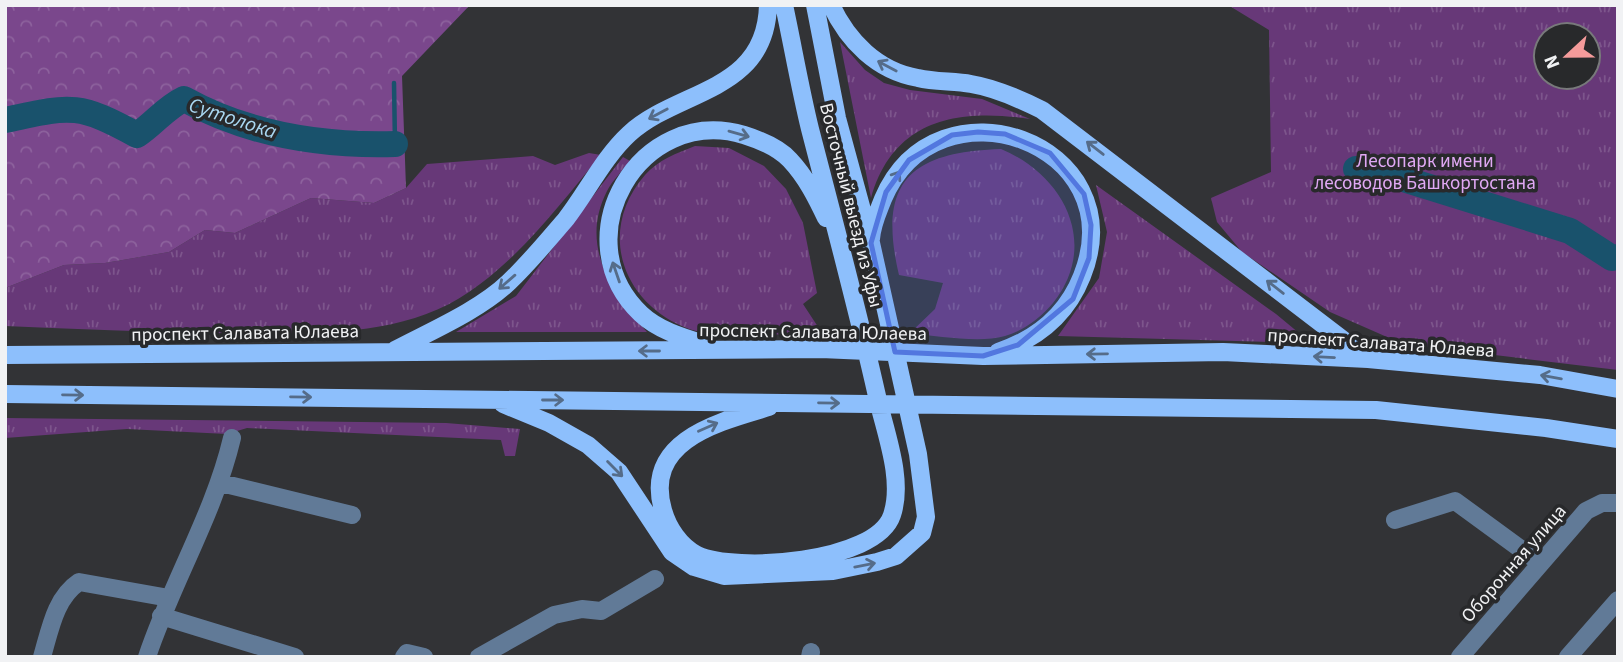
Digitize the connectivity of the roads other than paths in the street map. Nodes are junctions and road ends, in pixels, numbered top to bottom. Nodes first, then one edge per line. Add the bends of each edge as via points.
1 (768, 5) edge
2 (784, 5) edge
3 (815, 5) edge
4 (831, 5) edge
5 (871, 243) junction
6 (844, 255) junction
7 (724, 351) junction
8 (392, 352) junction
9 (5, 355) edge
10 (984, 356) junction
11 (1367, 359) junction
12 (1618, 389) edge
13 (5, 394) edge
14 (493, 399) junction
15 (788, 402) junction
16 (232, 438) dead end
17 (1618, 439) edge
18 (221, 483) junction
19 (1610, 503) edge
20 (352, 516) dead end
21 (1395, 520) dead end
22 (1541, 563) junction
23 (655, 579) dead end
24 (169, 598) junction
25 (1618, 600) edge
26 (161, 616) junction
27 (42, 657) edge
28 (148, 657) edge
29 (295, 657) edge
30 (404, 657) edge
31 (424, 657) edge
32 (479, 657) edge
33 (1460, 657) edge
34 (1568, 657) edge

1 -> 8 main road via 755,53 738,73 712,91 653,116 628,135 566,218 508,284
2 - 6 main road, Восточный выезд из Уфы
3 - 5 main road, Восточный выезд из Уфы
11 -> 4 main road via 1042,110 973,84 894,71 854,44
5 -> 10 main road via 872,225 896,176 909,160 952,135 978,132 1018,138 1050,153 1084,194 1091,225 1089,258 1073,299 1046,327 1018,345
14 -> 5 main road, Восточный выезд из Уфы via 588,445 619,472 672,552 694,567 724,576 834,571 896,556 922,533 926,517 918,454
7 -> 6 main road via 657,326 641,314 617,277 609,235 615,197 650,153 696,131 728,131 763,141 788,157 808,181
6 -> 15 main road, Восточный выезд из Уфы via 890,455 896,491 892,517 879,534 829,557 723,563 696,554 679,541 667,522 661,501 666,463 694,434
7 -> 8 main road, проспект Салавата Юлаева
7 - 10 main road, проспект Салавата Юлаева via 821,349
8 - 9 main road, проспект Салавата Юлаева
11 -> 10 main road, проспект Салавата Юлаева via 1223,352
12 -> 11 main road, проспект Салавата Юлаева via 1541,375
13 -> 14 main road
14 -> 15 main road
15 -> 17 main road via 1376,410
16 - 18 street
18 - 20 street
18 - 24 street
19 - 22 street, Оборонная улица via 1586,511
21 - 22 street via 1455,501
22 - 33 street, Оборонная улица
23 - 32 street via 601,611 582,609 554,615
24 - 26 street
24 - 27 street via 79,582 69,588 56,611
25 - 34 street
26 - 28 street
26 - 29 street
30 - 31 street via 407,653

